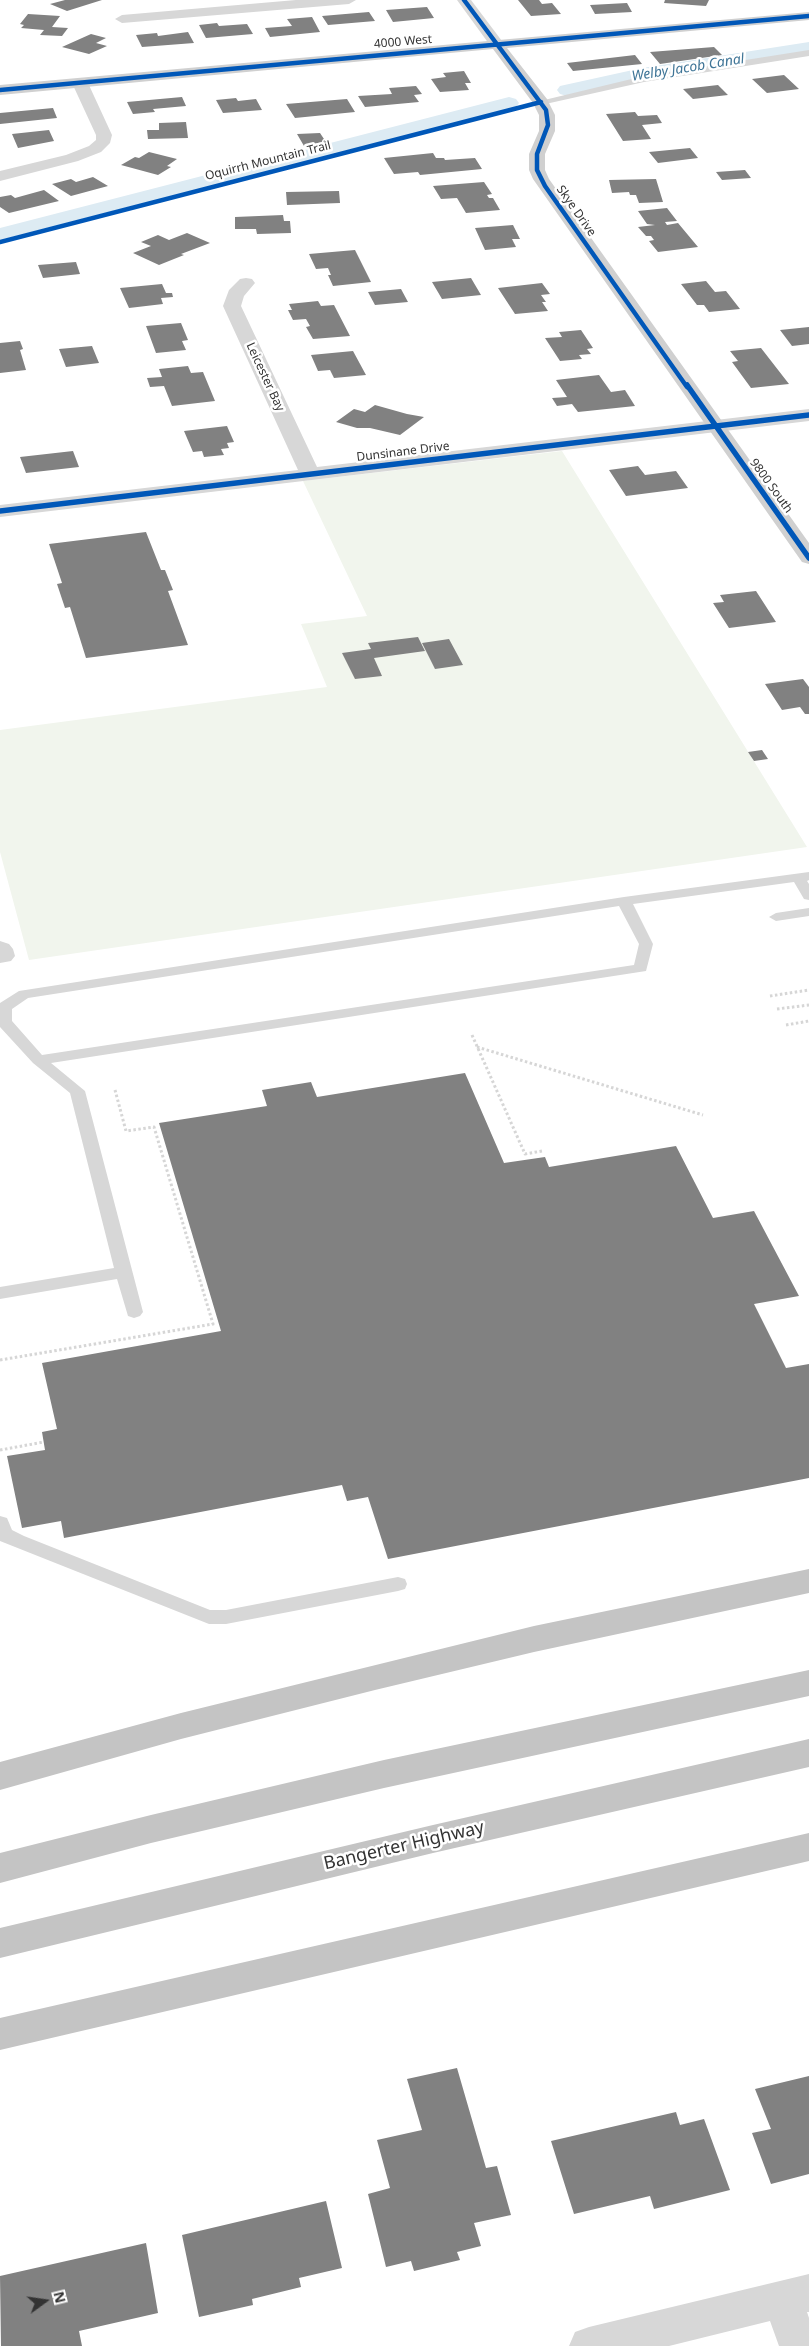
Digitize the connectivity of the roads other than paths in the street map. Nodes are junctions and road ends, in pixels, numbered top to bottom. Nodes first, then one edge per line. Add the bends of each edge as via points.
1 (349, 0) edge
2 (464, 0) edge
3 (809, 16) edge
4 (122, 19) dead end
5 (497, 45) junction
6 (809, 53) edge
7 (80, 83) junction
8 (0, 90) edge
9 (541, 102) junction
10 (0, 176) edge
11 (246, 283) dead end
12 (809, 415) edge
13 (714, 426) junction
14 (310, 474) junction
15 (0, 511) edge
16 (809, 558) edge
17 (804, 877) edge
18 (809, 896) edge
19 (624, 901) junction
20 (809, 912) edge
21 (776, 917) dead end
22 (38, 1060) junction
23 (124, 1272) junction
24 (0, 1293) edge
25 (134, 1312) dead end
26 (0, 1523) edge
27 (809, 1581) edge
28 (398, 1584) dead end
29 (809, 1683) edge
30 (809, 1753) edge
31 (0, 1776) edge
32 (809, 1847) edge
33 (0, 1868) edge
34 (0, 1943) edge
35 (0, 2034) edge
36 (795, 2296) edge
37 (589, 2346) edge
38 (799, 2346) edge

1 - 4 street
2 - 5 street, Skye Drive
3 - 5 main road, 4000 West
5 - 7 main road, 4000 West
5 - 9 main road, Skye Drive
6 - 9 lane via 644,79
7 - 8 main road, 4000 West
7 - 10 street via 104,135 100,145 72,158
9 - 13 main road, Skye Drive via 548,119 547,131 537,154 537,170 541,179
11 - 14 street, Leicester Bay via 234,294 232,306
12 - 13 street, Dunsinane Drive
13 - 14 street, Dunsinane Drive
13 - 16 main road, 9800 South
14 - 15 street, Dunsinane Drive
17 - 18 lane
17 - 19 lane
19 - 22 lane via 646,944 641,968
19 - 22 lane via 24,994 4,1007 4,1022
20 - 21 lane
22 - 23 lane via 77,1091
23 - 24 lane
23 - 25 lane
26 - 28 lane via 5,1535 17,1541 209,1617 226,1617
27 - 31 highway via 375,1677
29 - 33 highway via 384,1774
30 - 34 highway, Bangerter Highway
32 - 35 highway
36 - 37 street
36 - 38 street

